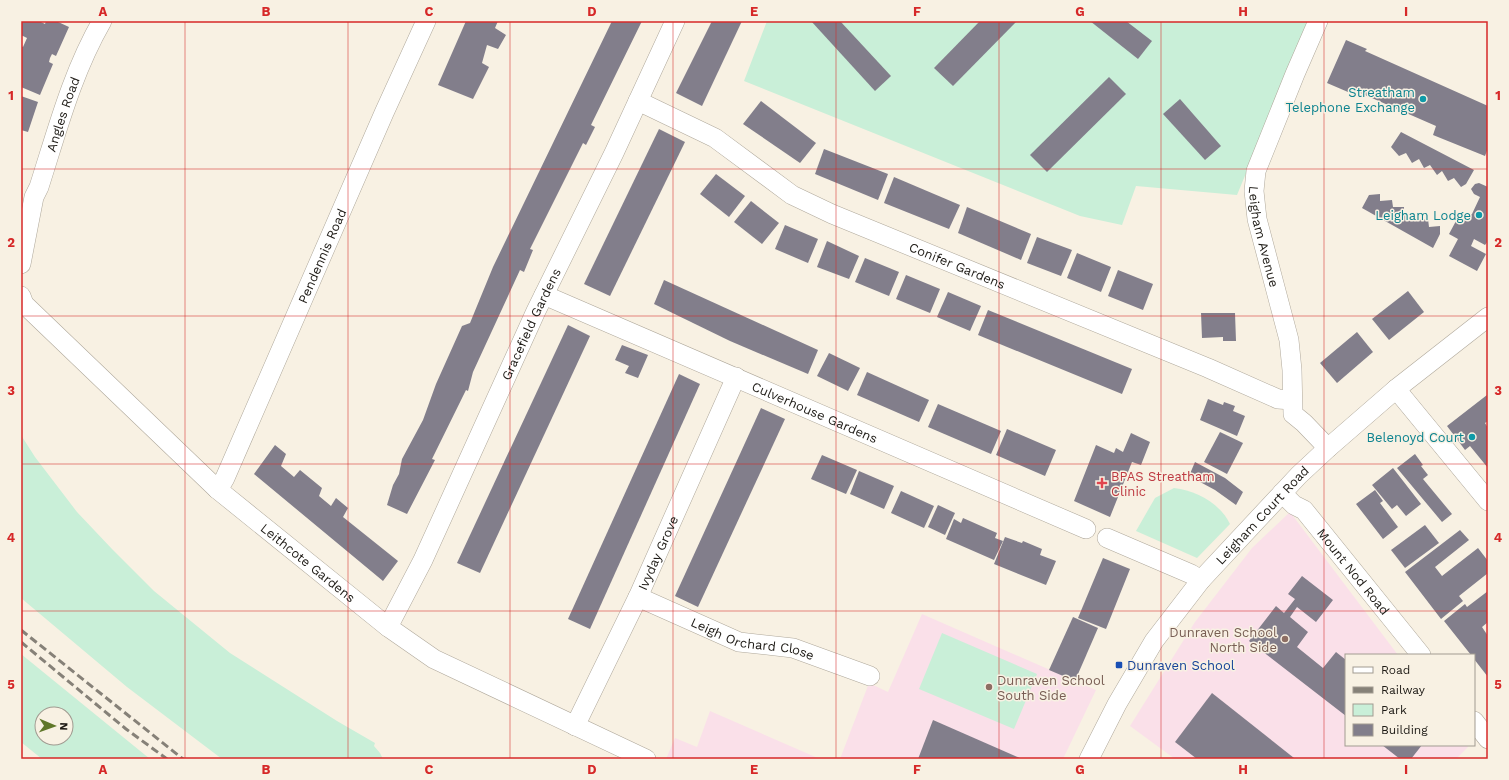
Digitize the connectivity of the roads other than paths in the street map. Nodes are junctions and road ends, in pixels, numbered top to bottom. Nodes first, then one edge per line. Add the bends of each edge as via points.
1 (102, 21) edge
2 (426, 21) edge
3 (675, 21) edge
4 (1318, 21) edge
5 (638, 101) junction
6 (28, 198) edge
7 (21, 264) edge
8 (544, 295) junction
9 (21, 296) edge
10 (1488, 317) edge
11 (736, 377) junction
12 (1396, 389) junction
13 (1292, 407) junction
14 (1328, 448) junction
15 (217, 489) junction
16 (1282, 493) junction
17 (1488, 502) edge
18 (1086, 529) dead end
19 (1106, 538) dead end
20 (1201, 580) junction
21 (638, 596) junction
22 (388, 627) junction
23 (1420, 654) edge
24 (870, 676) dead end
25 (1475, 722) edge
26 (575, 726) junction
27 (1488, 738) edge
28 (646, 759) edge
29 (1089, 759) edge

1 - 6 street, Angles Road via 91,40
2 - 15 street, Pendennis Road via 228,471
3 - 5 street, Gracefield Gardens
4 - 13 street, Leigham Avenue via 1256,171 1254,191 1257,219 1289,340
5 - 8 street, Gracefield Gardens
5 - 13 street, Conifer Gardens via 715,138 792,195 832,214 1208,368 1278,398
6 - 7 street
8 - 11 street, Culverhouse Gardens
8 - 22 street, Gracefield Gardens via 423,560
9 - 15 street, Leithcote Gardens via 24,304
10 - 12 street, Leigham Court Road
11 - 18 street, Culverhouse Gardens
11 - 21 street, Ivyday Grove
12 - 14 street, Leigham Court Road
12 - 17 street
13 - 14 street
14 - 16 street, Leigham Court Road
15 - 22 street, Leithcote Gardens
16 - 20 street, Leigham Court Road
16 - 23 street, Mount Nod Road via 1294,505 1304,510
19 - 20 street
20 - 29 street, Leigham Court Road via 1154,641 1117,704
21 - 24 street, Leigh Orchard Close via 739,642 793,648
21 - 26 street, Ivyday Grove
22 - 26 street, Leithcote Gardens via 434,659
25 - 27 street
26 - 28 street, Leithcote Gardens

